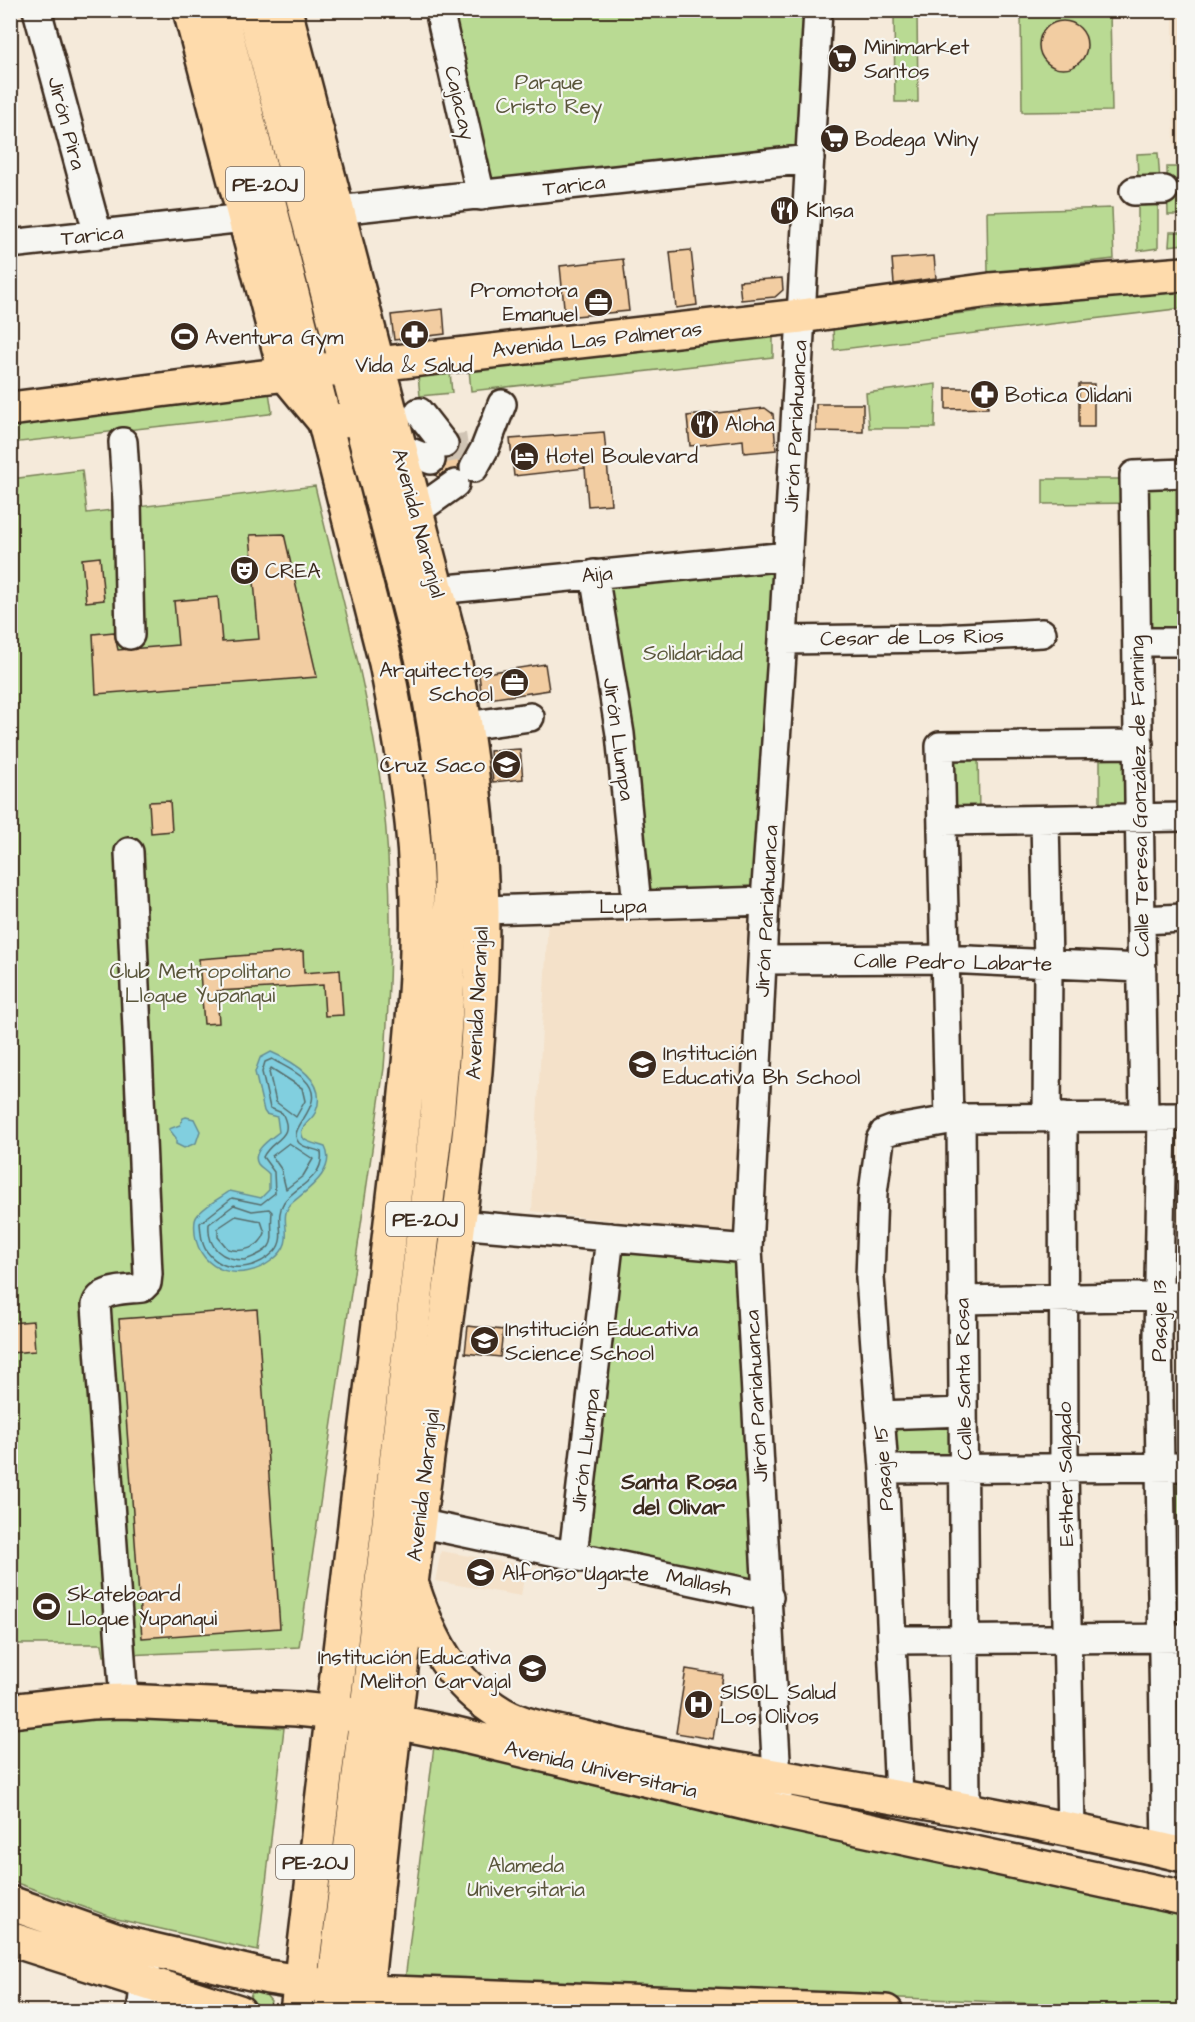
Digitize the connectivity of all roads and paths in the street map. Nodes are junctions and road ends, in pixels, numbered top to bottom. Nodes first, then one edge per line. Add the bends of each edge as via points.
1 (37, 10) edge
2 (190, 10) edge
3 (220, 10) edge
4 (254, 10) edge
5 (285, 10) edge
6 (439, 10) edge
7 (818, 10) edge
8 (810, 159) junction
9 (1164, 190) dead end
10 (1134, 191) dead end
11 (482, 196) junction
12 (337, 210) junction
13 (244, 218) junction
14 (98, 235) junction
15 (10, 244) edge
16 (1185, 274) edge
17 (801, 316) junction
18 (363, 366) junction
19 (298, 374) junction
20 (502, 404) dead end
21 (10, 409) edge
22 (419, 412) dead end
23 (359, 418) junction
24 (325, 422) junction
25 (123, 442) dead end
26 (398, 447) junction
27 (456, 464) junction
28 (1185, 473) edge
29 (417, 511) junction
30 (788, 556) junction
31 (594, 574) junction
32 (421, 591) junction
33 (1042, 633) dead end
34 (130, 635) dead end
35 (783, 640) junction
36 (1138, 642) junction
37 (1185, 642) edge
38 (530, 717) dead end
39 (466, 726) junction
40 (1139, 744) junction
41 (1140, 818) junction
42 (1185, 818) edge
43 (1045, 819) junction
44 (942, 820) junction
45 (129, 852) dead end
46 (765, 901) junction
47 (637, 905) junction
48 (482, 910) junction
49 (1185, 918) edge
50 (1141, 920) junction
51 (946, 959) junction
52 (764, 960) junction
53 (1048, 964) junction
54 (1142, 968) junction
55 (1055, 1117) junction
56 (1163, 1117) edge
57 (955, 1119) junction
58 (457, 1224) junction
59 (610, 1237) junction
60 (748, 1249) junction
61 (1172, 1296) edge
62 (1064, 1297) junction
63 (962, 1300) junction
64 (963, 1412) junction
65 (880, 1415) junction
66 (1064, 1467) junction
67 (1173, 1467) edge
68 (884, 1469) junction
69 (964, 1470) junction
70 (418, 1523) junction
71 (573, 1555) junction
72 (411, 1581) junction
73 (769, 1596) junction
74 (1174, 1638) edge
75 (1068, 1639) junction
76 (892, 1640) junction
77 (965, 1640) junction
78 (124, 1701) junction
79 (10, 1711) edge
80 (333, 1713) junction
81 (380, 1719) junction
82 (777, 1777) junction
83 (899, 1796) junction
84 (966, 1809) junction
85 (779, 1811) junction
86 (1071, 1831) junction
87 (1175, 1852) edge
88 (1185, 1898) edge
89 (10, 1903) edge
90 (10, 1939) edge
91 (150, 1949) junction
92 (299, 1997) edge
93 (155, 1998) edge
94 (344, 2003) edge
95 (204, 2006) edge
96 (789, 2009) edge
97 (239, 2012) edge
98 (886, 2012) edge

1 - 14 street, Jirón Pira
2 - 13 main road
3 - 19 main road, PE-20J
4 - 18 main road, Avenida Naranjal / PE-20J
5 - 12 main road, Avenida Naranjal
6 - 11 street, Cajacay
7 - 8 street, Jirón Pariahuanca
8 - 11 street, Tarica
8 - 17 street, Jirón Pariahuanca
9 - 10 street
11 - 12 street, Tarica
12 - 18 main road, Avenida Naranjal
13 - 14 street, Tarica
13 - 19 main road
14 - 15 street, Tarica
16 - 17 main road, Avenida Las Palmeras via 990,290
17 - 18 main road, Avenida Las Palmeras
17 - 30 street, Jirón Pariahuanca
18 - 19 main road, Avenida Las Palmeras
18 - 23 main road, Avenida Naranjal / PE-20J
18 - 26 main road, Avenida Naranjal
19 - 21 main road, Avenida Las Palmeras
19 - 24 main road, PE-20J
20 - 27 street
22 - 27 street
23 - 24 main road
23 - 32 main road, Avenida Naranjal / PE-20J
24 - 80 main road, PE-20J via 373,608 400,734 417,878 414,1012 404,1113
25 - 34 street
26 - 27 street
26 - 29 main road, Avenida Naranjal
27 - 29 street
28 - 36 street, Calle Teresa González de Fanning via 1134,475
29 - 32 main road, Avenida Naranjal
30 - 31 street, Aija
30 - 35 street, Jirón Pariahuanca
31 - 32 street, Aija
31 - 47 street, Jirón Llumpa via 620,734
32 - 39 main road, Avenida Naranjal via 453,652
32 - 81 main road, Avenida Naranjal / PE-20J via 422,657 436,730 450,876 447,1014
33 - 35 street, Cesar de Los Rios
35 - 46 street, Jirón Pariahuanca
36 - 37 street
36 - 40 street, Calle Teresa González de Fanning
38 - 39 street
39 - 48 main road, Avenida Naranjal
40 - 41 street, Calle Teresa González de Fanning
40 - 44 street, Calle Santa Rosa via 940,746
41 - 42 street
41 - 43 street
41 - 50 street, Calle Teresa González de Fanning
43 - 44 street
43 - 53 street, Esther Salgado
44 - 51 street, Calle Santa Rosa
45 - 78 street via 148,1274 142,1288 104,1294 96,1305
46 - 47 street, Lupa
46 - 52 street, Jirón Pariahuanca
47 - 48 street, Lupa
48 - 58 main road, Avenida Naranjal via 471,1120
49 - 50 street
50 - 54 street, Calle Teresa González de Fanning
51 - 52 street, Calle Pedro Labarte
51 - 53 street, Calle Pedro Labarte
51 - 57 street, Calle Santa Rosa
52 - 60 street, Jirón Pariahuanca
53 - 54 street, Calle Pedro Labarte
53 - 55 street, Esther Salgado
54 - 56 street, Calle Teresa González de Fanning
55 - 56 street
55 - 57 street
55 - 62 street, Esther Salgado
56 - 61 street, Pasaje 13
57 - 63 street, Calle Santa Rosa
57 - 65 street, Pasaje 15 via 892,1130 880,1140 873,1193 870,1278
58 - 59 street
58 - 70 main road, Avenida Naranjal
59 - 60 street
59 - 71 street, Jirón Llumpa
60 - 73 street, Jirón Pariahuanca
61 - 62 street
61 - 67 street, Pasaje 13
62 - 63 street
62 - 66 street, Esther Salgado
63 - 64 street, Calle Santa Rosa
64 - 65 street
64 - 69 street, Calle Santa Rosa
65 - 68 street, Pasaje 15
66 - 67 street
66 - 69 street
66 - 75 street, Esther Salgado
67 - 74 street, Pasaje 13
68 - 69 street
68 - 76 street, Pasaje 15
69 - 77 street, Calle Santa Rosa
70 - 71 street, Mallash
70 - 72 main road, Avenida Naranjal
71 - 73 street, Mallash
72 - 81 main road, Avenida Naranjal
72 - 82 main road, Avenida Universitaria via 423,1619 449,1668 475,1695 505,1715 533,1726 671,1758
73 - 82 street, Jirón Pariahuanca
74 - 75 street
74 - 87 street, Pasaje 13
75 - 77 street
75 - 86 street, Esther Salgado
76 - 77 street
76 - 83 street, Pasaje 15
77 - 84 street, Calle Santa Rosa
78 - 79 main road, Avenida Universitaria
78 - 80 main road, Avenida Universitaria
80 - 81 main road, Avenida Universitaria
80 - 92 main road, PE-20J
81 - 85 main road, Avenida Universitaria
81 - 94 main road, Avenida Naranjal / PE-20J
82 - 83 main road, Avenida Universitaria
82 - 85 street, Jirón Pariahuanca
83 - 84 main road, Avenida Universitaria
84 - 86 main road, Avenida Universitaria
85 - 88 main road, Avenida Universitaria
86 - 87 main road, Avenida Universitaria
89 - 91 main road
90 - 93 main road
91 - 92 main road
91 - 93 street
92 - 94 main road
93 - 95 main road
94 - 96 main road
95 - 97 main road
96 - 98 main road

